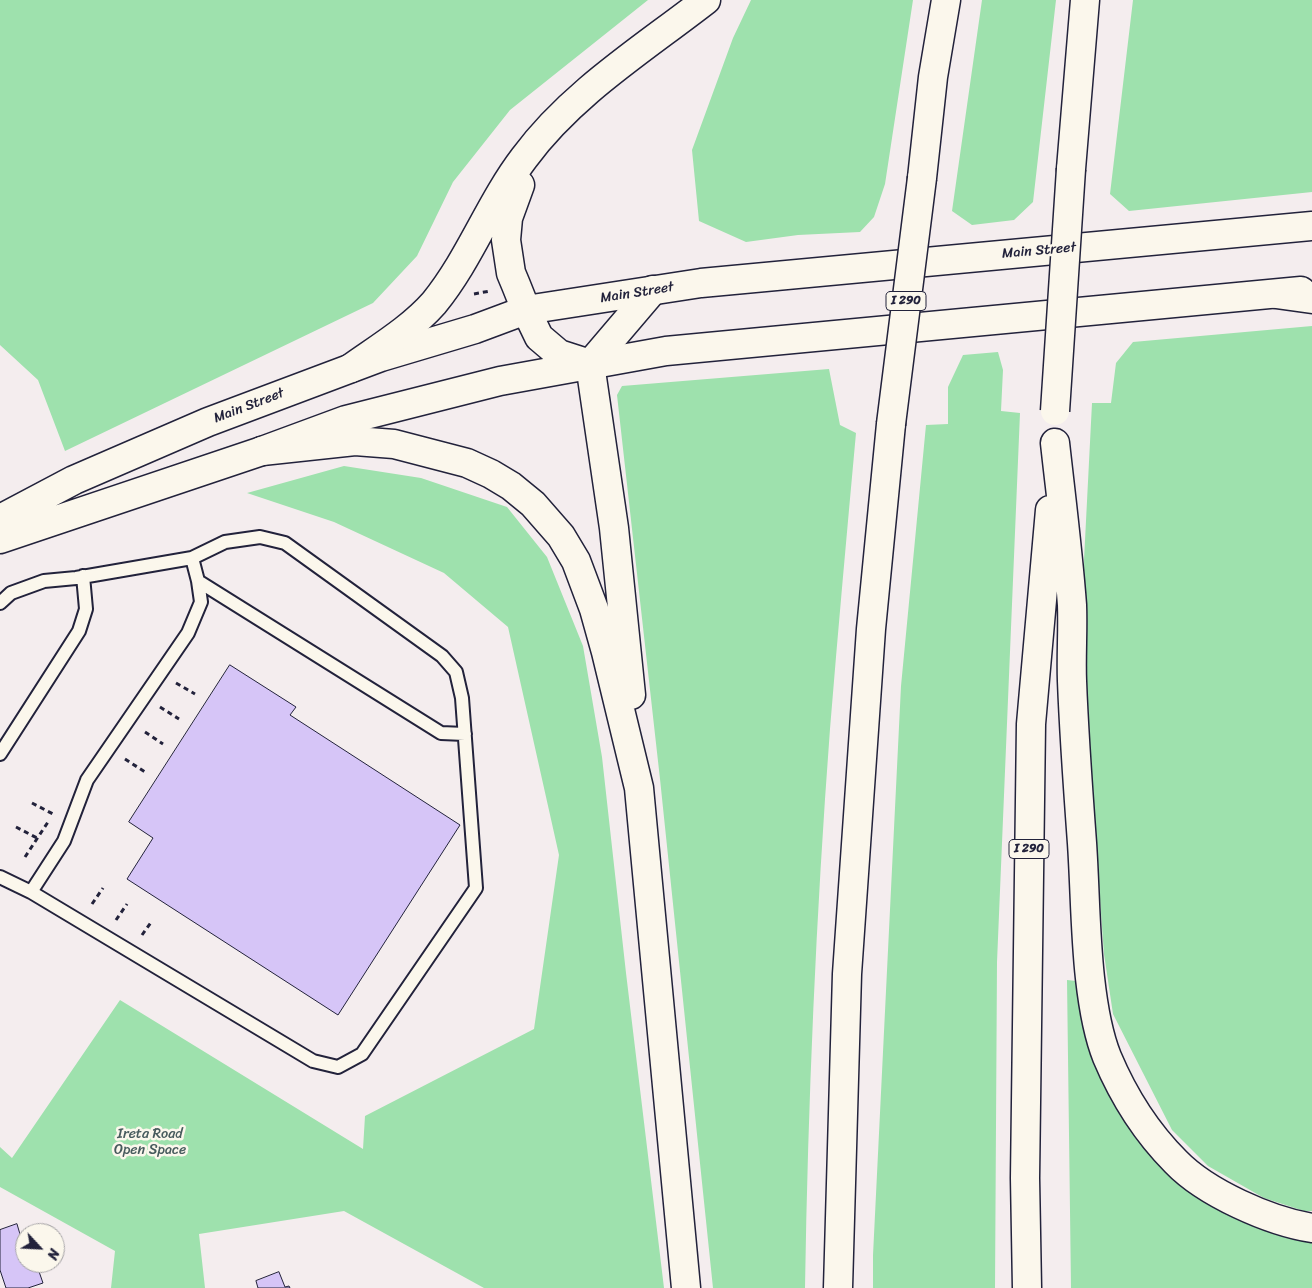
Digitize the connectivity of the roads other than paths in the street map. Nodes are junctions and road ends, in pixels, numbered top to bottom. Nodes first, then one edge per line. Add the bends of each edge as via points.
1 (706, 0) edge
2 (946, 0) edge
3 (1085, 0) edge
4 (548, 130) junction
5 (1312, 226) edge
6 (653, 290) junction
7 (1312, 290) edge
8 (1276, 294) junction
9 (1312, 298) edge
10 (526, 310) junction
11 (590, 364) junction
12 (351, 368) junction
13 (1056, 443) junction
14 (262, 451) junction
15 (0, 519) edge
16 (0, 539) edge
17 (192, 558) junction
18 (83, 576) junction
19 (198, 581) junction
20 (0, 603) edge
21 (465, 734) junction
22 (0, 754) edge
23 (639, 788) junction
24 (0, 877) edge
25 (31, 892) junction
26 (1312, 1228) edge
27 (686, 1288) edge
28 (838, 1288) edge
29 (1027, 1288) edge

1 - 4 main road via 600,81 566,109
2 - 28 main road, I 290, bridge via 933,77 891,424 871,629 847,974
3 - 13 main road, I 290, bridge via 1055,411
4 - 10 main road via 518,189 508,218 506,240 512,272
4 - 12 main road via 503,190 443,291 413,324
5 - 6 main road, Main Street
6 - 10 main road, Main Street
6 - 11 main road
7 - 8 main road
8 - 9 main road
8 - 11 main road via 666,351
10 - 11 main road via 539,337 559,354
10 - 12 main road, Main Street
11 - 14 main road via 500,381 346,420
11 - 23 main road via 614,528
12 - 15 main road, Main Street via 129,455
13 - 26 main road via 1072,606 1075,759 1087,950 1094,1013 1106,1055 1124,1093 1176,1163 1206,1186 1247,1207 1291,1224
13 - 29 main road, I 290 via 1031,724 1025,1178
14 - 16 main road
14 - 23 main road via 355,441 394,444 467,463 511,486 533,504 561,536 576,561 594,609
17 - 18 lane
17 - 19 lane
17 - 21 lane via 225,542 260,537 285,543 442,656 456,672
18 - 20 lane via 44,581 11,593
18 - 22 lane via 86,609 79,631
19 - 21 lane via 441,733
19 - 25 lane via 200,602 188,633 87,780 64,841
21 - 25 lane via 476,888 362,1054 338,1067 313,1061
23 - 27 main road
24 - 25 lane

